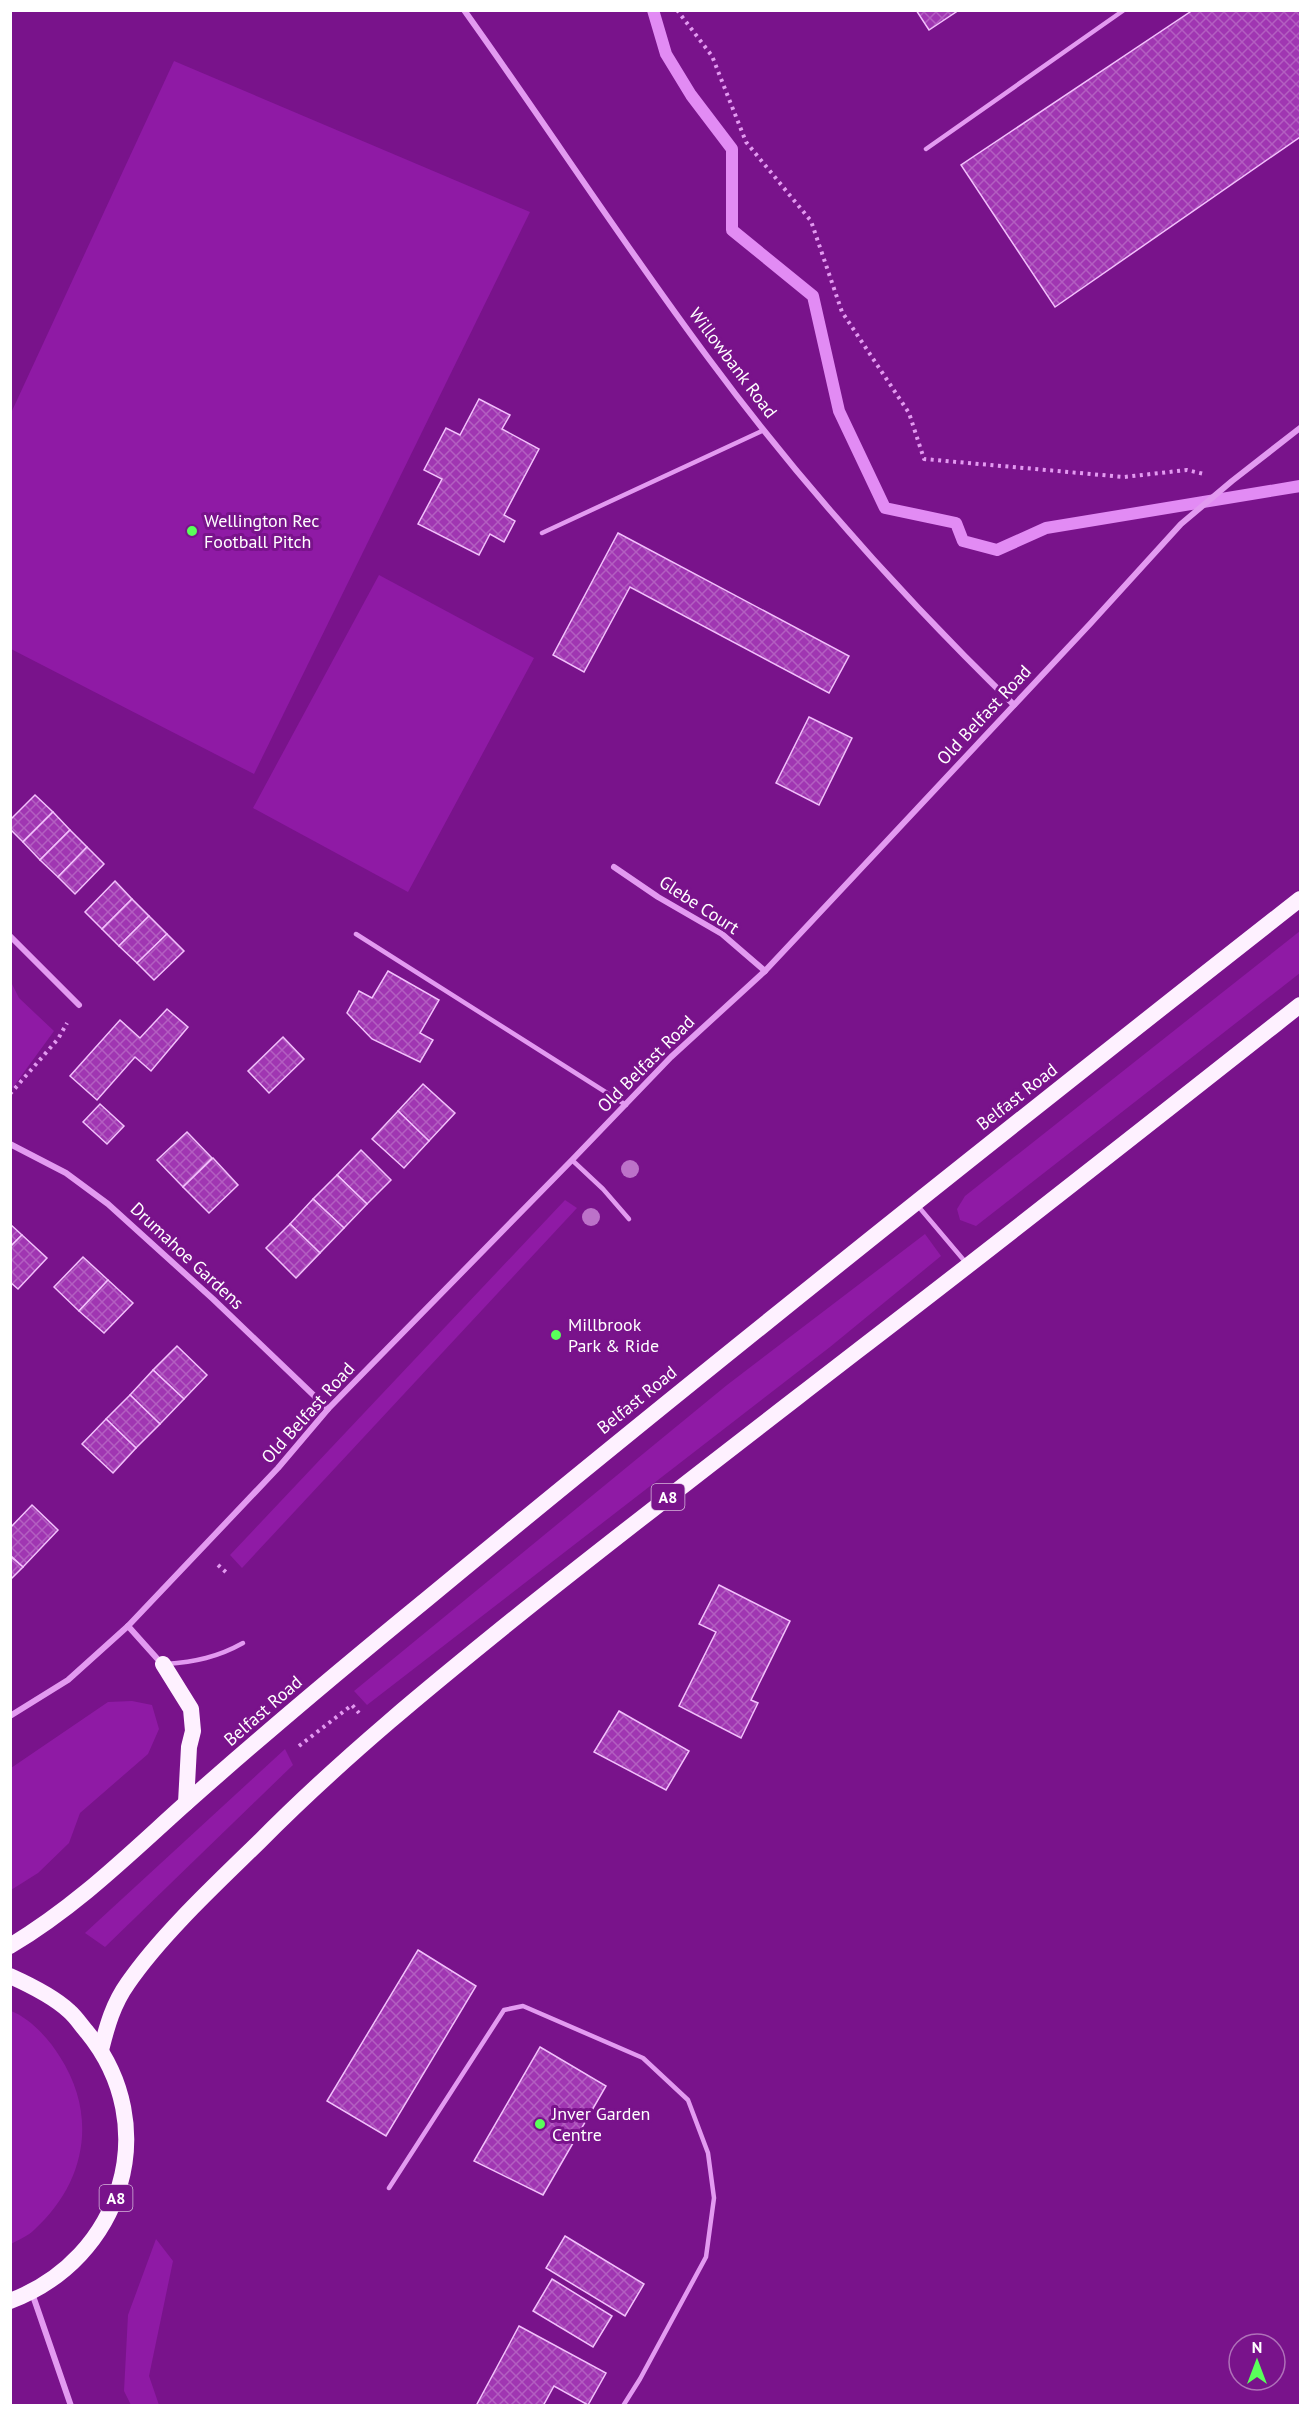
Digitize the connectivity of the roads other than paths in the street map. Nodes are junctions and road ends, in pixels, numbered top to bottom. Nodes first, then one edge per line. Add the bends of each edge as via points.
1 (464, 10) edge
2 (1124, 10) edge
3 (926, 149) dead end
4 (1300, 428) edge
5 (764, 430) junction
6 (542, 533) dead end
7 (1014, 705) junction
8 (614, 867) dead end
9 (1300, 899) edge
10 (356, 934) dead end
11 (10, 936) edge
12 (765, 970) junction
13 (79, 1005) road end
14 (1300, 1005) edge
15 (626, 1105) junction
16 (10, 1144) edge
17 (572, 1160) junction
18 (915, 1202) junction
19 (629, 1219) dead end
20 (968, 1266) junction
21 (328, 1409) junction
22 (128, 1626) junction
23 (243, 1643) dead end
24 (163, 1664) junction
25 (10, 1716) edge
26 (186, 1803) junction
27 (10, 1946) edge
28 (10, 1976) edge
29 (101, 2050) junction
30 (390, 2188) dead end
31 (32, 2293) junction
32 (10, 2301) edge
33 (71, 2406) edge
34 (623, 2406) edge

1 - 5 street, Willowbank Road
2 - 3 lane
4 - 7 street, Old Belfast Road via 1181,524
5 - 6 lane
5 - 7 street, Willowbank Road via 902,591
7 - 12 street, Old Belfast Road
8 - 12 street, Glebe Court via 722,934
9 - 18 highway, Belfast Road
10 - 15 lane
11 - 13 street
12 - 15 street, Old Belfast Road via 671,1057
14 - 20 highway, A8
15 - 17 street, Old Belfast Road
16 - 21 street, Drumahoe Gardens via 66,1173 108,1204
17 - 19 lane
17 - 21 street, Old Belfast Road
18 - 20 lane
18 - 26 highway, Belfast Road via 585,1468
20 - 29 highway, A8 via 625,1530 401,1711 304,1797 211,1889 127,1984 111,2013
21 - 22 street, Old Belfast Road via 278,1468
22 - 24 street
22 - 25 street, Old Belfast Road via 68,1680
23 - 24 lane via 196,1661
24 - 26 highway via 191,1709 194,1731 189,1747
26 - 27 highway, Belfast Road via 84,1896
28 - 29 highway, A8 via 69,2011
29 - 31 highway, A8 via 124,2108 126,2140 115,2201 101,2230 82,2255
30 - 34 lane via 504,2010 523,2006 643,2058 681,2093 688,2100 708,2153 714,2198 706,2257
31 - 32 highway, A8
31 - 33 street

